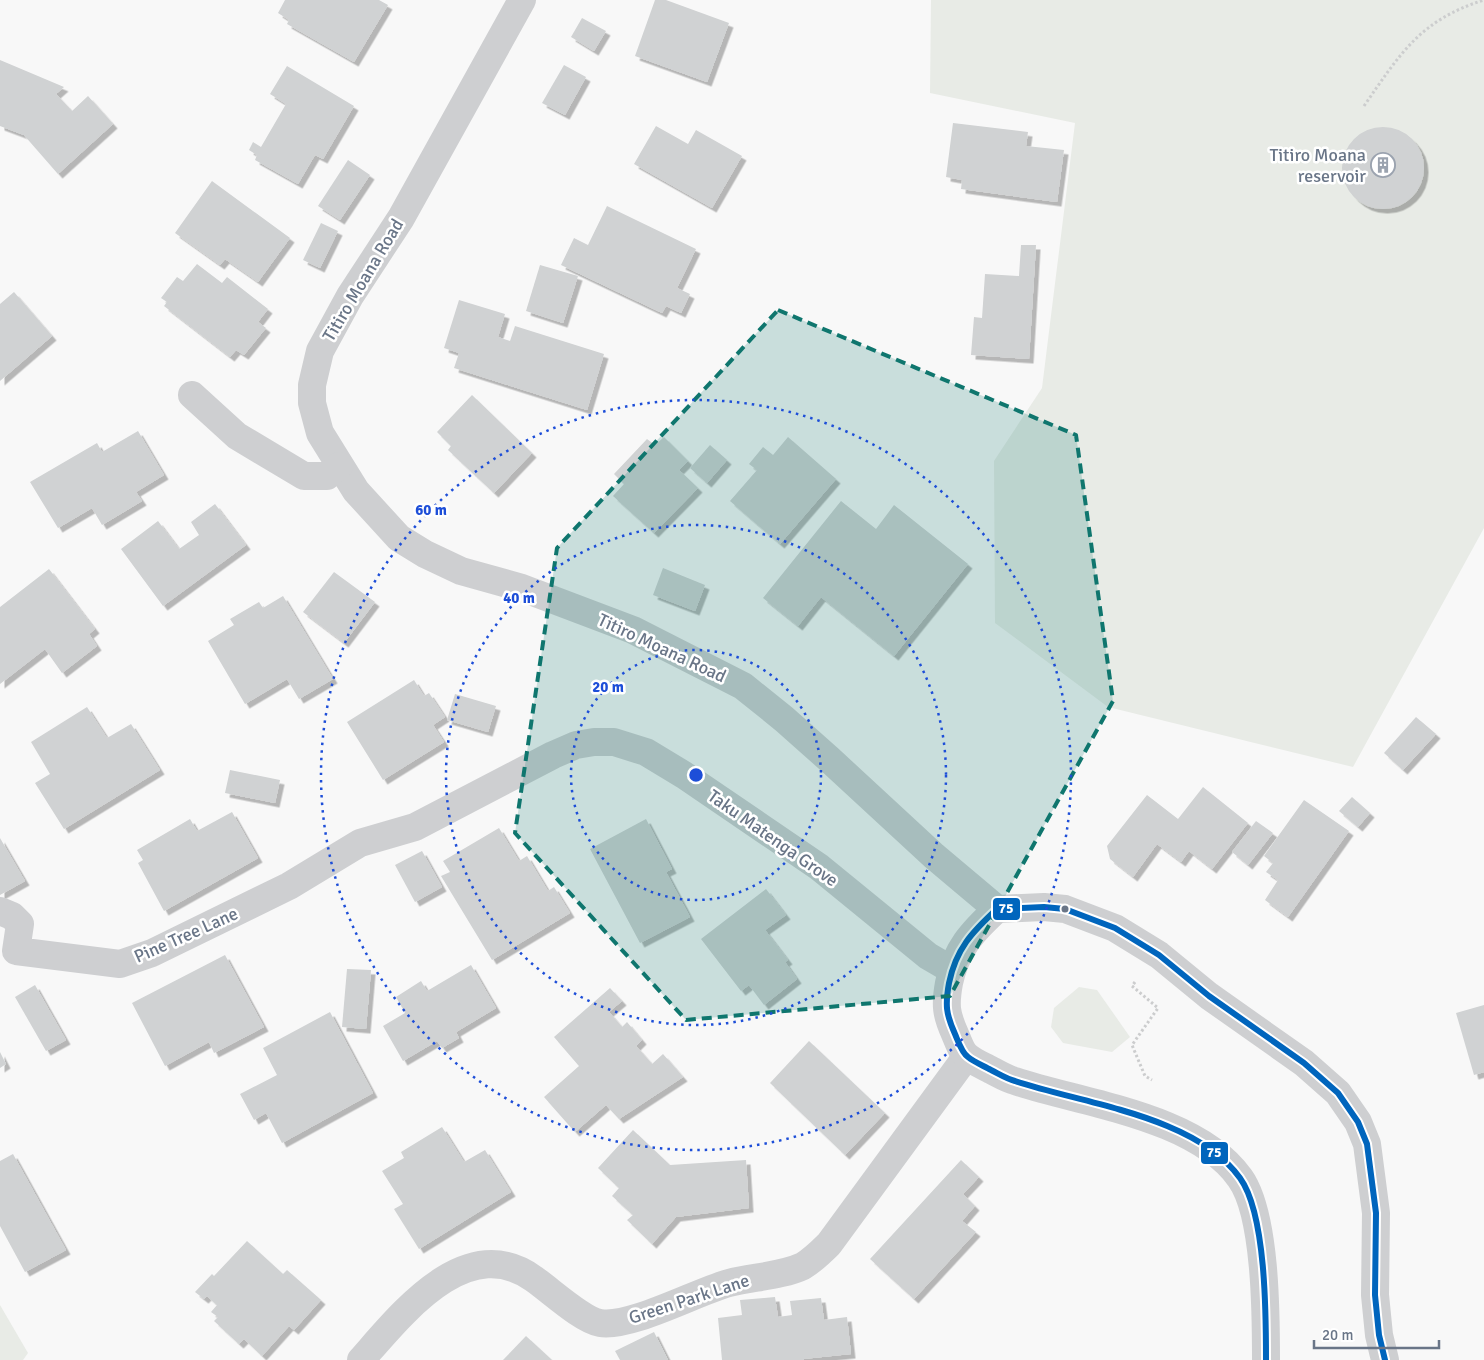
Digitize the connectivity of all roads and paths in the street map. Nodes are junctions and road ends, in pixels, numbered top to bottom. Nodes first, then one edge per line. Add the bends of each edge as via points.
1 (522, 0) edge
2 (1484, 0) edge
3 (1364, 106) dead end
4 (192, 395) dead end
5 (339, 466) junction
6 (360, 843) joint
7 (997, 909) junction
8 (0, 911) edge
9 (1159, 955) junction
10 (952, 970) junction
11 (966, 1057) junction
12 (1153, 1080) dead end
13 (361, 1360) edge
14 (1266, 1360) edge
15 (1386, 1360) edge

1 - 5 street, Titiro Moana Road via 401,218 350,296 320,351 312,385 312,403 320,433
2 - 3 path via 1443,16 1425,29 1392,66
4 - 5 street via 237,436 304,476 327,476
5 - 7 street, Titiro Moana Road via 379,518 399,538 425,554 460,571 522,588 633,630 743,686
6 - 8 street, Pine Tree Lane via 289,886 152,953 120,964 16,951 20,924
6 - 10 street, Taku Matenga Grove via 415,827 576,745 614,742 646,752 684,775 819,867 928,956
7 - 9 street via 1065,909 1115,928
7 - 10 street via 969,938 958,953
9 - 12 path via 1132,986 1158,1008 1132,1045 1145,1076
9 - 15 street via 1209,996 1304,1063 1338,1093 1358,1122 1368,1144 1373,1176 1375,1295 1378,1335
10 - 11 street via 945,1003
11 - 13 street, Green Park Lane via 829,1244 803,1266 728,1283 610,1324 586,1317 514,1268 475,1266 438,1282 418,1297
11 - 14 street via 1013,1081 1116,1110 1190,1136 1220,1156 1241,1179 1253,1204 1262,1257

